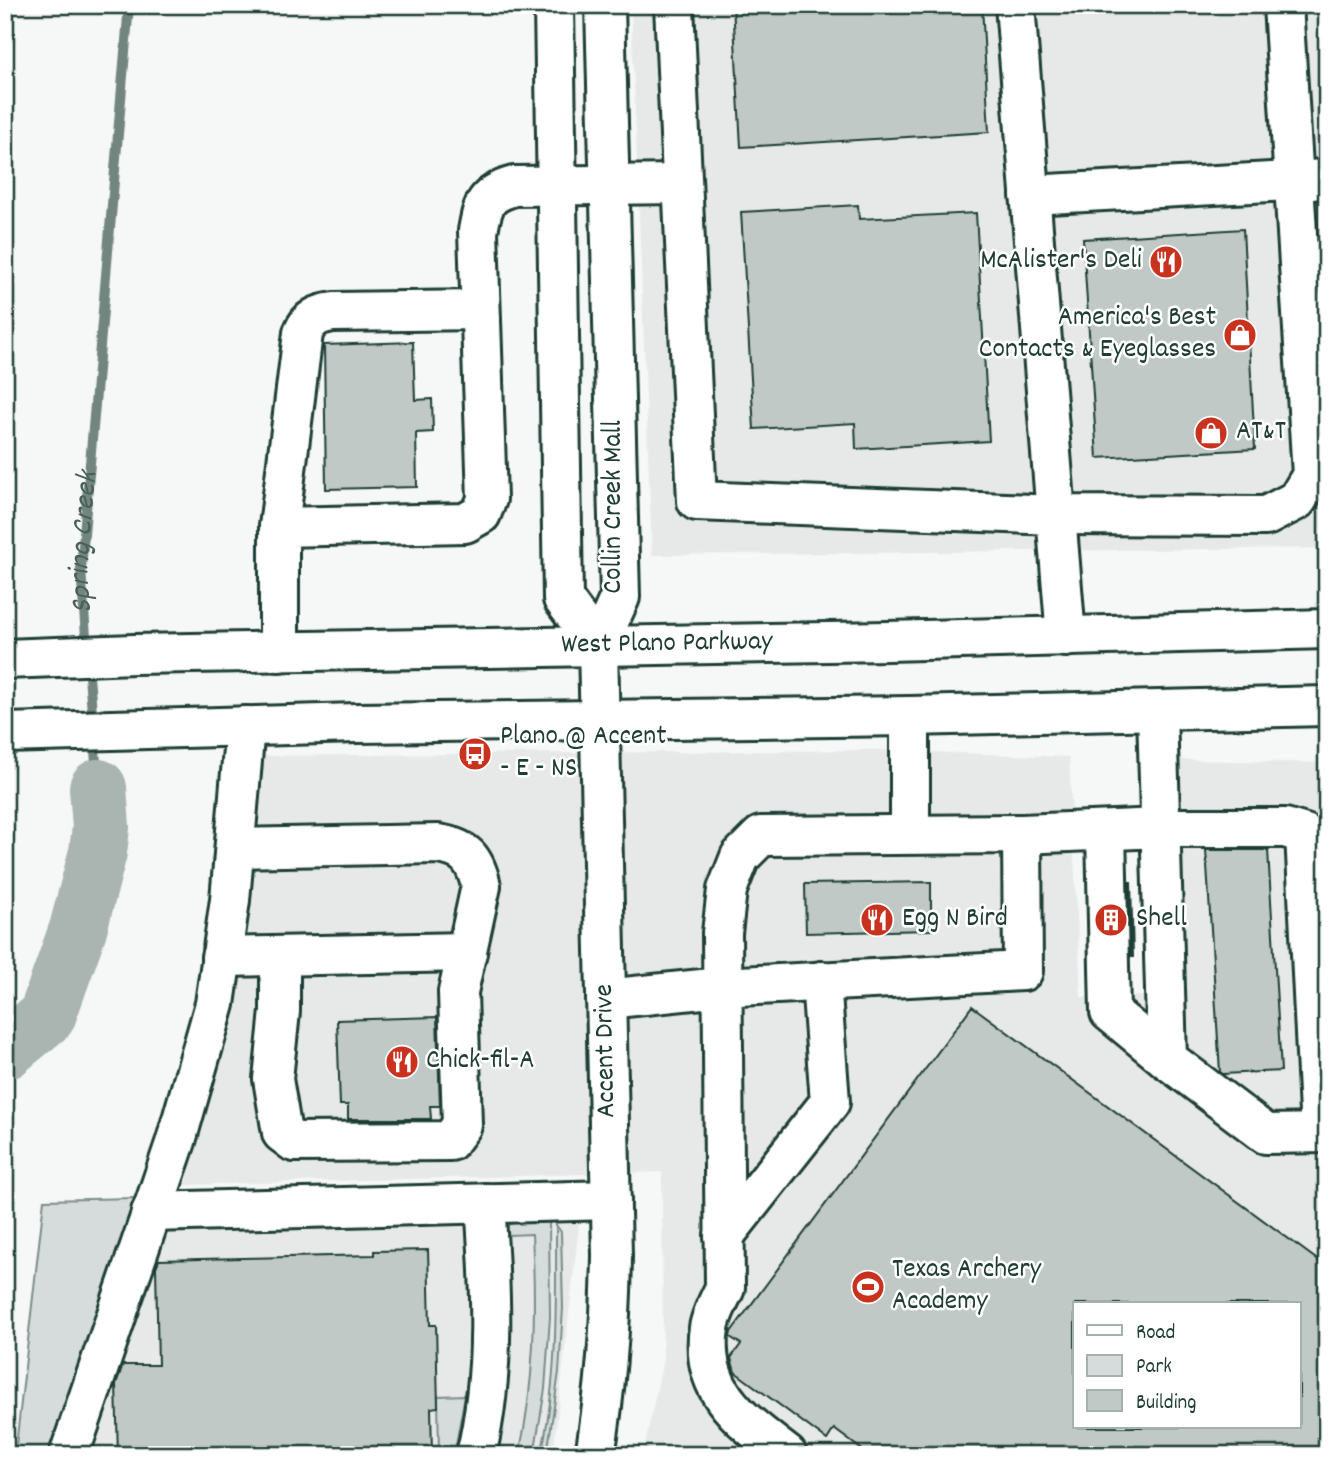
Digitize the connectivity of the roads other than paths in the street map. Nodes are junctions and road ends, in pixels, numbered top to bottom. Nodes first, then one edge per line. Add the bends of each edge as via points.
1 (554, 5) edge
2 (605, 5) edge
3 (674, 5) edge
4 (1015, 5) edge
5 (1283, 5) edge
6 (1310, 180) edge
7 (557, 184) junction
8 (682, 184) junction
9 (609, 186) junction
10 (1030, 195) junction
11 (480, 310) junction
12 (1056, 515) junction
13 (279, 527) junction
14 (1327, 629) edge
15 (1066, 636) junction
16 (598, 646) junction
17 (279, 652) junction
18 (14, 658) edge
19 (1327, 706) edge
20 (1157, 711) junction
21 (910, 716) junction
22 (599, 718) junction
23 (245, 726) junction
24 (16, 733) edge
25 (1160, 828) junction
26 (1106, 831) junction
27 (910, 834) junction
28 (1022, 834) junction
29 (235, 848) junction
30 (1318, 918) edge
31 (467, 951) junction
32 (280, 956) junction
33 (221, 957) junction
34 (821, 981) junction
35 (721, 987) junction
36 (606, 999) junction
37 (1167, 1059) junction
38 (1323, 1133) edge
39 (611, 1200) junction
40 (485, 1203) junction
41 (151, 1212) junction
42 (724, 1236) junction
43 (69, 1455) edge
44 (477, 1455) edge
45 (595, 1455) edge
46 (787, 1455) edge

1 - 7 main road, Collin Creek Mall
2 - 9 main road, Collin Creek Mall
3 - 8 main road
4 - 10 main road
5 - 6 main road
6 - 10 main road
6 - 12 main road via 1312,475 1297,500 1266,516
7 - 9 main road
7 - 11 main road via 514,186 487,199 478,231
7 - 16 main road, Collin Creek Mall via 563,599
8 - 9 main road
8 - 12 main road via 697,501
9 - 16 main road, Collin Creek Mall via 620,597
10 - 12 main road
11 - 13 main road via 334,312 307,323
11 - 13 main road via 487,499 481,514 465,523
12 - 15 main road
13 - 17 main road
14 - 15 main road, West Plano Parkway
15 - 16 main road, West Plano Parkway
16 - 17 main road, West Plano Parkway
16 - 22 main road, Accent Drive
17 - 18 main road, West Plano Parkway
19 - 20 main road
20 - 21 main road
20 - 25 main road
21 - 22 main road
21 - 27 main road
22 - 23 main road
22 - 36 main road, Accent Drive
23 - 24 main road
23 - 29 main road
25 - 26 main road
25 - 30 main road via 1285,828 1305,834
25 - 37 main road
26 - 28 main road
26 - 37 main road via 1110,1012
27 - 28 main road
27 - 35 main road via 761,836 740,857 727,890
28 - 34 main road via 1023,971
29 - 31 main road via 453,846 468,856 481,886
29 - 33 main road
30 - 38 main road
31 - 32 main road
31 - 32 main road via 458,992 462,1125 450,1140 294,1142 282,1133 273,1079
32 - 33 main road
33 - 41 main road via 215,1004
34 - 35 main road
34 - 42 main road via 830,1102
35 - 36 main road
35 - 42 main road
36 - 39 main road, Accent Drive
37 - 38 main road via 1266,1133
39 - 40 main road
39 - 45 main road, Accent Drive via 611,1325
40 - 41 main road
40 - 44 main road via 490,1343
41 - 43 main road
42 - 46 main road via 724,1287 709,1327 708,1357 719,1392 746,1424

